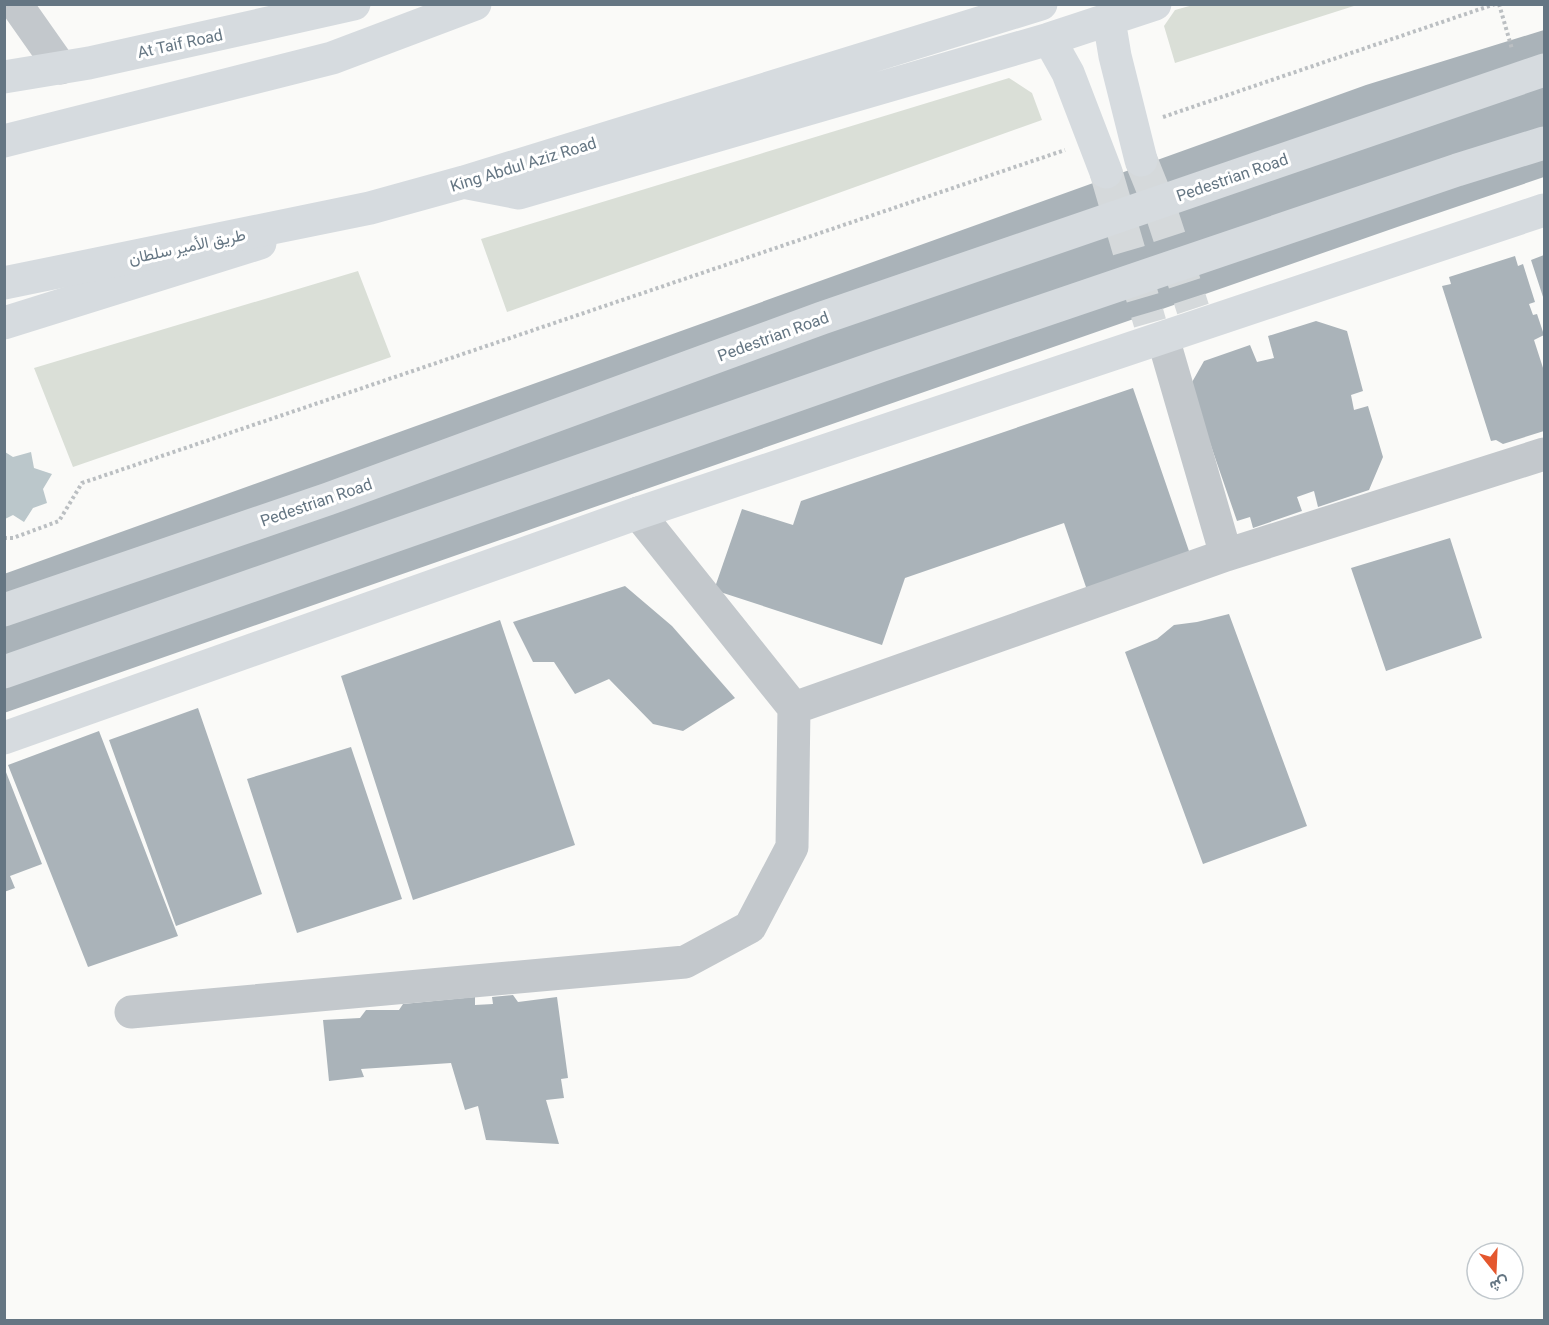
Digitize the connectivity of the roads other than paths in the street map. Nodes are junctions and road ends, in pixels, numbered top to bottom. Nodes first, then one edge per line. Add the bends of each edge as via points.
1 (16, 4) edge
2 (354, 4) edge
3 (475, 4) edge
4 (1041, 4) edge
5 (1155, 4) edge
6 (1112, 12) edge
7 (1049, 39) junction
8 (61, 68) junction
9 (1533, 74) edge
10 (4, 77) edge
11 (4, 141) edge
12 (1545, 143) edge
13 (1141, 160) tunnel mouth
14 (1106, 172) tunnel mouth
15 (464, 182) junction
16 (370, 208) junction
17 (1545, 210) edge
18 (4, 284) edge
19 (4, 323) edge
20 (1156, 334) junction
21 (1545, 454) edge
22 (638, 513) junction
23 (1226, 555) junction
24 (4, 609) edge
25 (4, 672) edge
26 (794, 708) junction
27 (4, 738) edge
28 (131, 1012) dead end

1 - 8 street
2 - 8 main road, At Taif Road
3 - 11 main road via 332,58
4 - 15 main road, King Abdul Aziz Road
5 - 6 main road
6 - 7 main road
6 - 13 main road via 1115,56
7 - 14 main road via 1068,73
7 - 15 main road via 519,193
8 - 10 main road, At Taif Road
9 - 24 main road, Pedestrian Road via 822,318 328,499
12 - 25 main road via 879,366
15 - 16 main road, King Abdul Aziz Road
16 - 18 main road, طريق الأمير سلطان
16 - 19 main road, King Abdul Aziz Road
17 - 20 main road via 1196,318
20 - 22 main road
20 - 23 street
21 - 23 street
22 - 26 street
22 - 27 main road
23 - 26 street
26 - 28 street via 792,847 750,927 685,962

